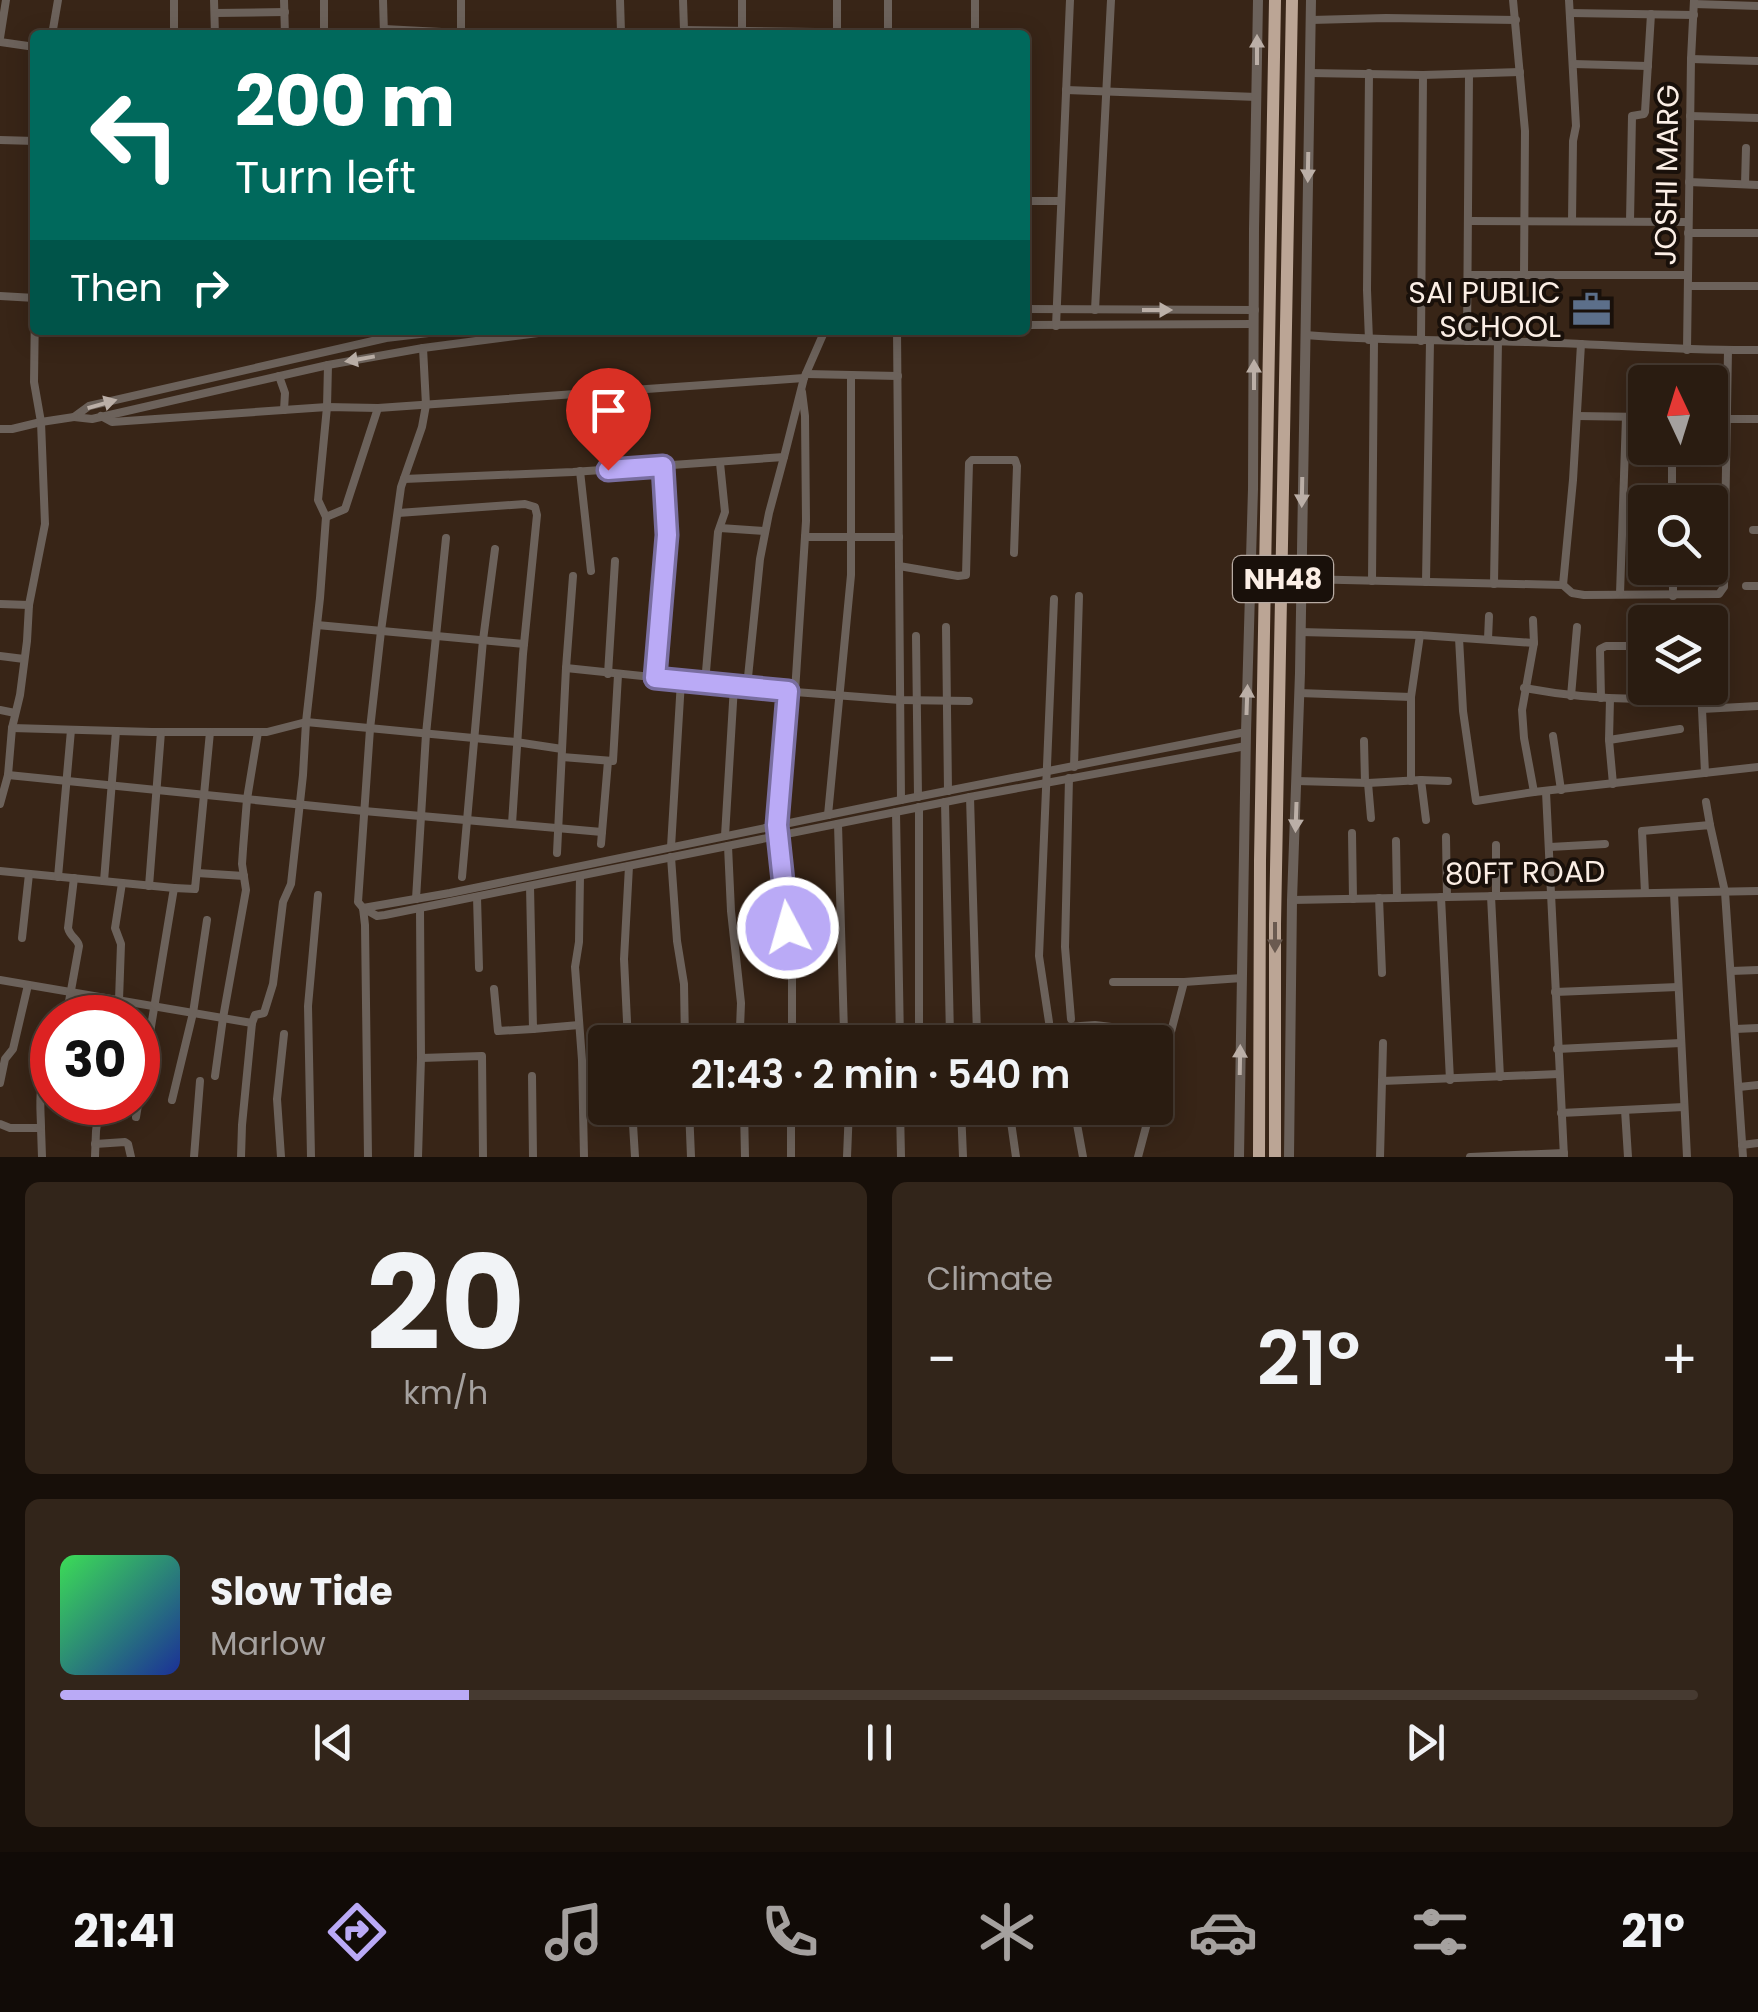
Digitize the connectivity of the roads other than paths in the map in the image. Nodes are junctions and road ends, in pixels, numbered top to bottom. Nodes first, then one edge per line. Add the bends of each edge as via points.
1 (6, 0) edge
2 (58, 0) edge
3 (174, 0) edge
4 (214, 0) edge
5 (284, 0) edge
6 (324, 0) edge
7 (383, 0) edge
8 (461, 0) edge
9 (620, 0) edge
10 (683, 0) edge
11 (742, 0) edge
12 (837, 0) edge
13 (888, 0) edge
14 (975, 0) edge
15 (1070, 0) edge
16 (1111, 0) edge
17 (1258, 0) edge
18 (1276, 0) edge
19 (1292, 0) edge
20 (1311, 0) edge
21 (1513, 0) edge
22 (1569, 0) edge
23 (1694, 2) edge
24 (1758, 6) edge
25 (284, 12) junction
26 (215, 13) junction
27 (1570, 13) junction
28 (1652, 14) junction
29 (1694, 15) junction
30 (1310, 20) junction
31 (1516, 20) junction
32 (53, 30) edge
33 (174, 30) edge
34 (216, 30) edge
35 (285, 30) edge
36 (324, 30) edge
37 (384, 30) edge
38 (461, 30) edge
39 (621, 30) edge
40 (684, 30) edge
41 (742, 30) edge
42 (837, 30) edge
43 (888, 30) edge
44 (975, 30) edge
45 (0, 40) edge
46 (30, 47) edge
47 (1691, 59) junction
48 (1758, 61) edge
49 (1573, 64) junction
50 (1648, 66) junction
51 (1520, 72) junction
52 (1310, 73) junction
53 (1369, 73) junction
54 (1470, 74) junction
55 (1423, 75) junction
56 (1066, 90) junction
57 (1106, 91) junction
58 (1257, 97) junction
59 (1690, 116) junction
60 (1758, 118) edge
61 (0, 140) edge
62 (30, 141) edge
63 (1746, 148) dead end
64 (1689, 182) junction
65 (1745, 184) junction
66 (1758, 184) edge
67 (1030, 200) edge
68 (1062, 201) junction
69 (1469, 221) junction
70 (1524, 221) junction
71 (1572, 221) junction
72 (1630, 221) junction
73 (1688, 222) junction
74 (1758, 233) edge
75 (1688, 234) junction
76 (1468, 275) junction
77 (1524, 275) junction
78 (1688, 275) junction
79 (1688, 286) junction
80 (1758, 286) edge
81 (0, 296) edge
82 (30, 298) edge
83 (1030, 308) edge
84 (1057, 310) junction
85 (1095, 310) junction
86 (1255, 310) junction
87 (1254, 324) junction
88 (1030, 325) edge
89 (1056, 326) junction
90 (35, 335) edge
91 (382, 335) edge
92 (397, 335) edge
93 (416, 335) edge
94 (523, 335) edge
95 (823, 335) edge
96 (897, 335) edge
97 (1305, 335) junction
98 (408, 336) junction
99 (1372, 340) junction
100 (1426, 341) junction
101 (1467, 341) junction
102 (1498, 341) junction
103 (1581, 344) junction
104 (423, 348) junction
105 (410, 350) junction
106 (1688, 350) junction
107 (1728, 350) junction
108 (1758, 350) edge
109 (328, 365) junction
110 (1728, 365) edge
111 (278, 376) junction
112 (898, 376) junction
113 (851, 377) junction
114 (804, 380) junction
115 (426, 405) junction
116 (327, 407) junction
117 (378, 408) junction
118 (284, 410) junction
119 (101, 416) junction
120 (1577, 416) junction
121 (74, 417) junction
122 (1626, 417) joint
123 (1728, 419) edge
124 (1758, 419) edge
125 (42, 422) junction
126 (0, 429) edge
127 (784, 457) junction
128 (720, 462) junction
129 (1725, 465) edge
130 (663, 466) junction
131 (580, 471) junction
132 (404, 480) junction
133 (398, 513) junction
134 (326, 517) junction
135 (720, 528) junction
136 (766, 531) junction
137 (805, 537) junction
138 (899, 537) junction
139 (446, 538) dead end
140 (852, 538) junction
141 (495, 548) dead end
142 (1014, 553) dead end
143 (615, 561) dead end
144 (899, 566) junction
145 (591, 571) dead end
146 (573, 576) dead end
147 (1301, 580) junction
148 (1372, 581) junction
149 (1426, 582) junction
150 (1494, 584) junction
151 (1563, 585) junction
152 (1673, 585) edge
153 (1746, 586) dead end
154 (1758, 586) edge
155 (1620, 594) junction
156 (1078, 596) dead end
157 (1673, 596) junction
158 (1054, 598) dead end
159 (0, 604) edge
160 (28, 605) junction
161 (1489, 616) dead end
162 (1533, 620) dead end
163 (316, 625) junction
164 (946, 627) dead end
165 (1577, 627) dead end
166 (382, 631) junction
167 (1300, 632) junction
168 (1420, 635) junction
169 (435, 636) junction
170 (916, 636) dead end
171 (1458, 638) junction
172 (483, 640) junction
173 (1488, 640) junction
174 (1534, 643) junction
175 (524, 644) junction
176 (1628, 646) edge
177 (0, 656) edge
178 (24, 659) junction
179 (566, 668) junction
180 (613, 674) junction
181 (655, 678) junction
182 (680, 681) junction
183 (705, 683) junction
184 (734, 686) junction
185 (748, 687) junction
186 (1524, 688) junction
187 (792, 691) junction
188 (1299, 693) junction
189 (839, 695) junction
190 (1411, 696) junction
191 (1571, 696) junction
192 (1628, 697) edge
193 (1606, 698) junction
194 (900, 700) junction
195 (916, 700) junction
196 (947, 701) junction
197 (969, 701) dead end
198 (1702, 705) edge
199 (1758, 706) edge
200 (1702, 709) junction
201 (0, 710) edge
202 (15, 713) junction
203 (306, 722) junction
204 (12, 728) junction
205 (70, 730) junction
206 (370, 730) junction
207 (1680, 730) dead end
208 (116, 731) junction
209 (161, 732) junction
210 (210, 732) junction
211 (258, 732) junction
212 (1246, 732) junction
213 (426, 734) junction
214 (1553, 736) dead end
215 (474, 739) junction
216 (1609, 740) junction
217 (1364, 741) dead end
218 (516, 742) junction
219 (1246, 746) junction
220 (562, 753) junction
221 (608, 761) junction
222 (1758, 766) edge
223 (1074, 767) junction
224 (1705, 773) junction
225 (8, 774) junction
226 (1048, 777) junction
227 (1068, 778) junction
228 (67, 780) junction
229 (1422, 780) junction
230 (1297, 781) junction
231 (1411, 781) junction
232 (1448, 781) dead end
233 (1366, 783) junction
234 (1613, 784) junction
235 (113, 785) junction
236 (157, 790) junction
237 (1561, 790) junction
238 (948, 791) junction
239 (1534, 792) junction
240 (1546, 792) junction
241 (204, 794) junction
242 (918, 796) junction
243 (970, 797) junction
244 (247, 799) junction
245 (900, 800) junction
246 (945, 802) junction
247 (1706, 802) dead end
248 (0, 804) edge
249 (299, 804) junction
250 (918, 807) junction
251 (364, 811) junction
252 (896, 812) junction
253 (828, 815) junction
254 (421, 816) junction
255 (1370, 818) dead end
256 (468, 820) junction
257 (1426, 820) dead end
258 (512, 824) junction
259 (838, 824) junction
260 (777, 825) junction
261 (1710, 825) junction
262 (560, 828) junction
263 (602, 832) junction
264 (1352, 833) dead end
265 (780, 836) junction
266 (1446, 838) dead end
267 (726, 841) junction
268 (1396, 841) dead end
269 (601, 844) dead end
270 (1606, 844) dead end
271 (1496, 845) dead end
272 (1550, 847) junction
273 (671, 852) junction
274 (557, 853) dead end
275 (630, 866) junction
276 (919, 866) junction
277 (898, 867) junction
278 (0, 871) edge
279 (197, 873) junction
280 (30, 874) junction
281 (244, 876) junction
282 (580, 876) junction
283 (58, 877) junction
284 (462, 877) dead end
285 (74, 878) junction
286 (104, 881) junction
287 (122, 883) junction
288 (149, 886) junction
289 (530, 886) junction
290 (174, 888) junction
291 (1758, 891) edge
292 (1724, 892) junction
293 (1645, 893) junction
294 (1674, 893) junction
295 (1552, 895) junction
296 (318, 896) dead end
297 (1494, 896) junction
298 (477, 897) junction
299 (1444, 897) junction
300 (1379, 898) junction
301 (1397, 898) junction
302 (1353, 899) junction
303 (1292, 900) junction
304 (418, 904) junction
305 (898, 904) junction
306 (919, 904) junction
307 (363, 908) junction
308 (207, 920) dead end
309 (22, 938) dead end
310 (919, 949) junction
311 (898, 950) junction
312 (480, 968) dead end
313 (1758, 970) edge
314 (1731, 971) junction
315 (1382, 973) dead end
316 (1242, 978) junction
317 (0, 980) edge
318 (919, 982) junction
319 (1112, 982) dead end
320 (1184, 982) junction
321 (899, 983) junction
322 (28, 985) junction
323 (1678, 987) junction
324 (494, 989) dead end
325 (70, 992) junction
326 (1555, 992) junction
327 (70, 995) edge
328 (88, 995) edge
329 (119, 995) edge
330 (158, 995) edge
331 (160, 1007) edge
332 (193, 1012) junction
333 (223, 1018) junction
334 (1070, 1019) dead end
335 (252, 1022) junction
336 (1049, 1022) dead end
337 (580, 1024) junction
338 (627, 1025) edge
339 (685, 1025) edge
340 (740, 1025) edge
341 (792, 1025) edge
342 (844, 1025) edge
343 (900, 1025) edge
344 (919, 1025) edge
345 (955, 1025) edge
346 (977, 1025) edge
347 (1173, 1025) edge
348 (1758, 1028) edge
349 (533, 1029) junction
350 (1735, 1029) junction
351 (284, 1034) dead end
352 (1383, 1043) dead end
353 (1681, 1043) junction
354 (1557, 1049) junction
355 (421, 1058) junction
356 (1558, 1074) junction
357 (215, 1076) dead end
358 (532, 1076) dead end
359 (1500, 1077) junction
360 (1450, 1080) junction
361 (200, 1081) dead end
362 (0, 1083) edge
363 (1382, 1083) junction
364 (1758, 1086) edge
365 (1739, 1087) junction
366 (172, 1100) dead end
367 (1684, 1107) junction
368 (1625, 1110) junction
369 (1561, 1113) junction
370 (0, 1124) edge
371 (97, 1125) edge
372 (633, 1125) edge
373 (690, 1125) edge
374 (744, 1125) edge
375 (791, 1125) edge
376 (849, 1125) edge
377 (900, 1125) edge
378 (962, 1125) edge
379 (1011, 1125) edge
380 (1077, 1125) edge
381 (1146, 1125) edge
382 (41, 1128) joint
383 (95, 1144) junction
384 (1758, 1144) edge
385 (1742, 1145) junction
386 (1564, 1155) edge
387 (42, 1157) edge
388 (95, 1157) edge
389 (130, 1157) edge
390 (194, 1157) edge
391 (242, 1157) edge
392 (281, 1157) edge
393 (310, 1157) edge
394 (368, 1157) edge
395 (418, 1157) edge
396 (483, 1157) edge
397 (533, 1157) edge
398 (584, 1157) edge
399 (635, 1157) edge
400 (692, 1157) edge
401 (745, 1157) edge
402 (791, 1157) edge
403 (848, 1157) edge
404 (901, 1157) edge
405 (963, 1157) edge
406 (1016, 1157) edge
407 (1083, 1157) edge
408 (1138, 1157) edge
409 (1239, 1157) edge
410 (1259, 1157) edge
411 (1275, 1157) edge
412 (1288, 1157) edge
413 (1380, 1157) edge
414 (1475, 1157) edge
415 (1628, 1157) edge
416 (1687, 1157) edge
417 (1743, 1157) edge

1 - 45 street
2 - 32 street
3 - 33 street
4 - 26 street
5 - 25 street
6 - 36 street
7 - 37 street
8 - 38 street
9 - 39 street
10 - 40 street
11 - 41 street
12 - 42 street
13 - 43 street
14 - 44 street
15 - 56 street
16 - 57 street
58 -> 17 street
18 - 410 highway, NH48
19 -> 411 highway, NH48
20 - 30 street
21 - 31 street
22 - 27 street
23 - 24 street
23 - 29 street, JOSHI MARG
25 - 26 street
25 - 35 street
26 - 34 street
27 - 28 street
27 - 49 street
28 - 29 street
28 - 50 street
29 - 47 street, JOSHI MARG
30 - 31 street
30 - 52 street
31 - 51 street
45 - 46 street
47 - 48 street
47 - 59 street, JOSHI MARG
49 - 50 street
49 - 71 street
50 - 72 street via 1644,114 1632,116
51 - 54 street
51 - 70 street
52 - 53 street
52 -> 97 street
53 - 55 street
53 - 99 street
54 - 55 street
54 - 69 street
55 - 100 street
56 - 57 street
56 - 68 street
57 - 58 street
57 - 85 street
58 - 86 street
59 - 60 street
59 - 64 street, JOSHI MARG
61 - 62 street
63 - 65 street
64 - 65 street
64 - 73 street, JOSHI MARG
65 - 66 street
67 - 68 street
68 - 84 street
69 - 70 street
69 - 76 street
70 - 71 street
70 - 77 street
71 - 72 street
72 - 73 street
73 - 75 street, JOSHI MARG
74 - 75 street
75 - 78 street, JOSHI MARG
76 - 77 street
76 - 101 street
77 - 78 street
78 - 79 street, JOSHI MARG
79 - 80 street
79 - 106 street, JOSHI MARG
81 - 82 street
83 - 84 street
84 - 85 street
84 - 89 street
85 -> 86 street
86 - 87 street
87 - 89 street
212 -> 87 street
88 - 89 street
90 - 125 street
121 -> 91 street via 89,406
92 - 98 street
93 - 98 street
94 - 104 street
95 - 114 street
96 - 112 street
97 - 99 street
97 -> 147 street
98 - 105 street
99 - 100 street
99 - 148 street
100 - 101 street
100 - 149 street
101 - 102 street
102 - 103 street
102 - 150 street
103 - 106 street
103 - 120 street
104 - 105 street
104 - 115 street
105 -> 109 street
106 - 107 street
107 - 108 street
107 - 110 street
109 - 111 street
109 - 116 street
111 - 118 street
111 - 119 street
112 - 113 street
112 - 138 street
113 - 114 street
113 - 140 street
114 - 115 street
114 - 127 street
114 - 137 street
115 - 117 street
115 - 132 street
116 - 117 street
116 - 118 street
116 - 134 street via 318,500
117 - 134 street via 346,509
118 - 119 street via 112,422
119 - 121 street
120 - 122 street
120 - 151 street
121 - 125 street
122 - 155 street
123 - 124 street
125 - 126 street
125 - 160 street via 45,524
127 - 128 street
127 - 136 street
128 - 130 street
128 - 135 street
129 - 157 street via 1724,589
130 - 131 street
130 - 181 street via 667,535
131 - 132 street
131 - 145 street
132 - 133 street
133 - 166 street
133 - 175 street via 535,507
134 - 163 street
135 - 136 street
135 - 183 street
136 - 185 street
137 - 140 street
137 - 187 street
138 - 140 street
138 - 144 street
139 - 169 street
140 - 189 street
141 - 172 street
142 - 144 street via 1017,466 1014,460 972,460 966,575
143 - 180 street
144 - 194 street
146 - 179 street
147 - 148 street
147 - 167 street
148 - 149 street
149 - 150 street
150 - 151 street
151 - 155 street via 1572,594
152 - 157 street
153 - 154 street
155 - 157 street
156 - 223 street
158 - 226 street
159 - 160 street
160 - 178 street
161 - 173 street
162 - 174 street
163 - 166 street
163 - 203 street
164 - 196 street
165 - 191 street
166 - 169 street
166 - 206 street
167 - 168 street
167 - 188 street
168 - 171 street
168 - 190 street
169 - 172 street
169 - 213 street
170 - 195 street
171 - 173 street
171 - 239 street via 1476,801
172 - 175 street
172 - 215 street
173 - 174 street
174 - 186 street
175 - 218 street
176 - 193 street via 1600,649
177 - 178 street
178 - 202 street
179 - 180 street
179 - 220 street
180 - 181 street
180 - 221 street
181 - 182 street
182 - 183 street
182 - 273 street
183 - 184 street
184 - 185 street
184 - 267 street
185 - 187 street
186 - 191 street
186 - 239 street
187 - 189 street
187 - 260 street
188 - 190 street
188 - 230 street
189 - 194 street
189 - 253 street
190 - 231 street
191 - 193 street
192 - 193 street
193 - 216 street
194 - 195 street
194 - 245 street
195 - 196 street
195 - 242 street
196 - 197 street
196 - 238 street
198 - 200 street
199 - 200 street
200 - 224 street
201 - 202 street
202 - 204 street
203 - 206 street
203 - 211 street
203 - 249 street
204 - 205 street
204 - 225 street
205 - 208 street
205 - 228 street
206 - 213 street
206 - 251 street
207 - 216 street
208 - 209 street
208 - 235 street
209 - 210 street
209 - 236 street
210 - 211 street
210 - 241 street
211 - 244 street
212 - 219 street
212 - 223 street
213 - 215 street
213 - 254 street
214 - 237 street
215 - 218 street
215 - 256 street
216 - 234 street
217 - 233 street
218 - 220 street
218 - 258 street
219 - 227 street
219 - 316 street
220 - 221 street
220 - 262 street
221 - 263 street
222 - 224 street
223 - 226 street
224 - 234 street
225 - 228 street
225 - 248 street
226 - 227 street
226 - 238 street
226 - 243 street
226 - 336 street via 1039,956
227 - 334 street via 1064,947
228 - 235 street
228 - 283 street
229 - 231 street
229 - 232 street
229 - 257 street
230 - 233 street
230 -> 303 street
231 - 233 street
233 - 255 street
234 - 237 street
235 - 236 street
235 - 286 street
236 - 241 street
236 - 288 street
237 - 240 street
238 - 242 street
239 - 240 street
240 - 272 street
241 - 244 street
241 - 279 street
242 - 245 street
243 - 246 street
243 - 346 street
244 - 249 street
244 - 281 street
245 - 253 street
246 - 250 street
246 - 345 street
247 - 261 street
249 - 251 street
249 - 335 street via 274,984 264,1014
250 - 252 street
250 - 276 street
251 - 254 street
251 - 307 street via 358,902
252 - 259 street
252 - 277 street
253 - 260 street
254 - 256 street
254 - 304 street
256 - 258 street
256 - 284 street
258 - 262 street
259 - 265 street
259 - 342 street
260 - 265 street
260 - 267 street
261 - 292 street
261 - 293 street via 1642,826
262 - 263 street
262 - 274 street
263 - 269 street
264 - 302 street
265 - 267 street
265 - 341 street
266 - 299 street
267 - 273 street
267 - 340 street
268 - 301 street
270 - 272 street
271 - 297 street
272 - 295 street
273 - 275 street
273 - 304 street
273 - 339 street
275 - 282 street
275 - 338 street
276 - 277 street
276 - 306 street
277 - 305 street
278 - 280 street
279 - 281 street
279 - 290 street via 195,889
280 - 283 street
280 - 309 street
281 - 333 street
282 - 289 street
282 - 337 street
283 - 285 street
285 - 286 street
285 - 325 street via 68,928 79,946
286 - 287 street
287 - 288 street
287 - 329 street via 115,928
288 - 290 street
289 - 298 street
289 - 349 street
290 - 330 street
291 - 292 street, 80FT ROAD
292 - 294 street, 80FT ROAD
292 - 314 street
293 - 294 street, 80FT ROAD
293 - 295 street, 80FT ROAD
294 - 323 street
295 - 297 street, 80FT ROAD
295 - 326 street
296 - 393 street via 308,1006
297 - 299 street, 80FT ROAD
297 - 359 street
298 - 304 street
298 - 312 street
299 - 301 street, 80FT ROAD
299 - 360 street
300 - 301 street, 80FT ROAD
300 - 302 street, 80FT ROAD
300 - 315 street
302 - 303 street, 80FT ROAD
303 - 412 street
304 - 307 street
304 - 355 street
305 - 306 street
305 - 311 street
306 - 310 street
307 - 394 street
308 - 332 street
310 - 311 street
310 - 318 street
311 - 321 street
313 - 314 street
314 - 350 street
316 - 320 street
409 -> 316 street
317 - 322 street
318 - 321 street
318 - 344 street
319 - 320 street
320 - 347 street
321 - 343 street
322 - 325 street
322 - 362 street
323 - 326 street
323 - 353 street
324 - 349 street via 498,1031
325 - 327 street
325 - 328 street
326 - 354 street
331 - 332 street
332 - 333 street
332 - 366 street
333 - 335 street
333 - 357 street
335 - 391 street
337 - 349 street
337 - 398 street
348 - 350 street
350 - 365 street
351 - 392 street
352 - 363 street
353 - 354 street
353 - 367 street
354 - 356 street
355 - 395 street
355 - 396 street via 482,1056
356 - 359 street
356 - 369 street
358 - 397 street
359 - 360 street
360 - 363 street
361 - 390 street
363 - 413 street
364 - 365 street
365 - 385 street
367 - 368 street
367 - 416 street
368 - 369 street
368 - 415 street
369 - 386 street
370 - 382 street
371 - 383 street
372 - 399 street
373 - 400 street
374 - 401 street
375 - 402 street
376 - 403 street
377 - 404 street
378 - 405 street
379 - 406 street
380 - 407 street
381 - 408 street
382 - 387 street
383 - 388 street
383 - 389 street via 125,1142
384 - 385 street
385 - 417 street
386 - 414 street

